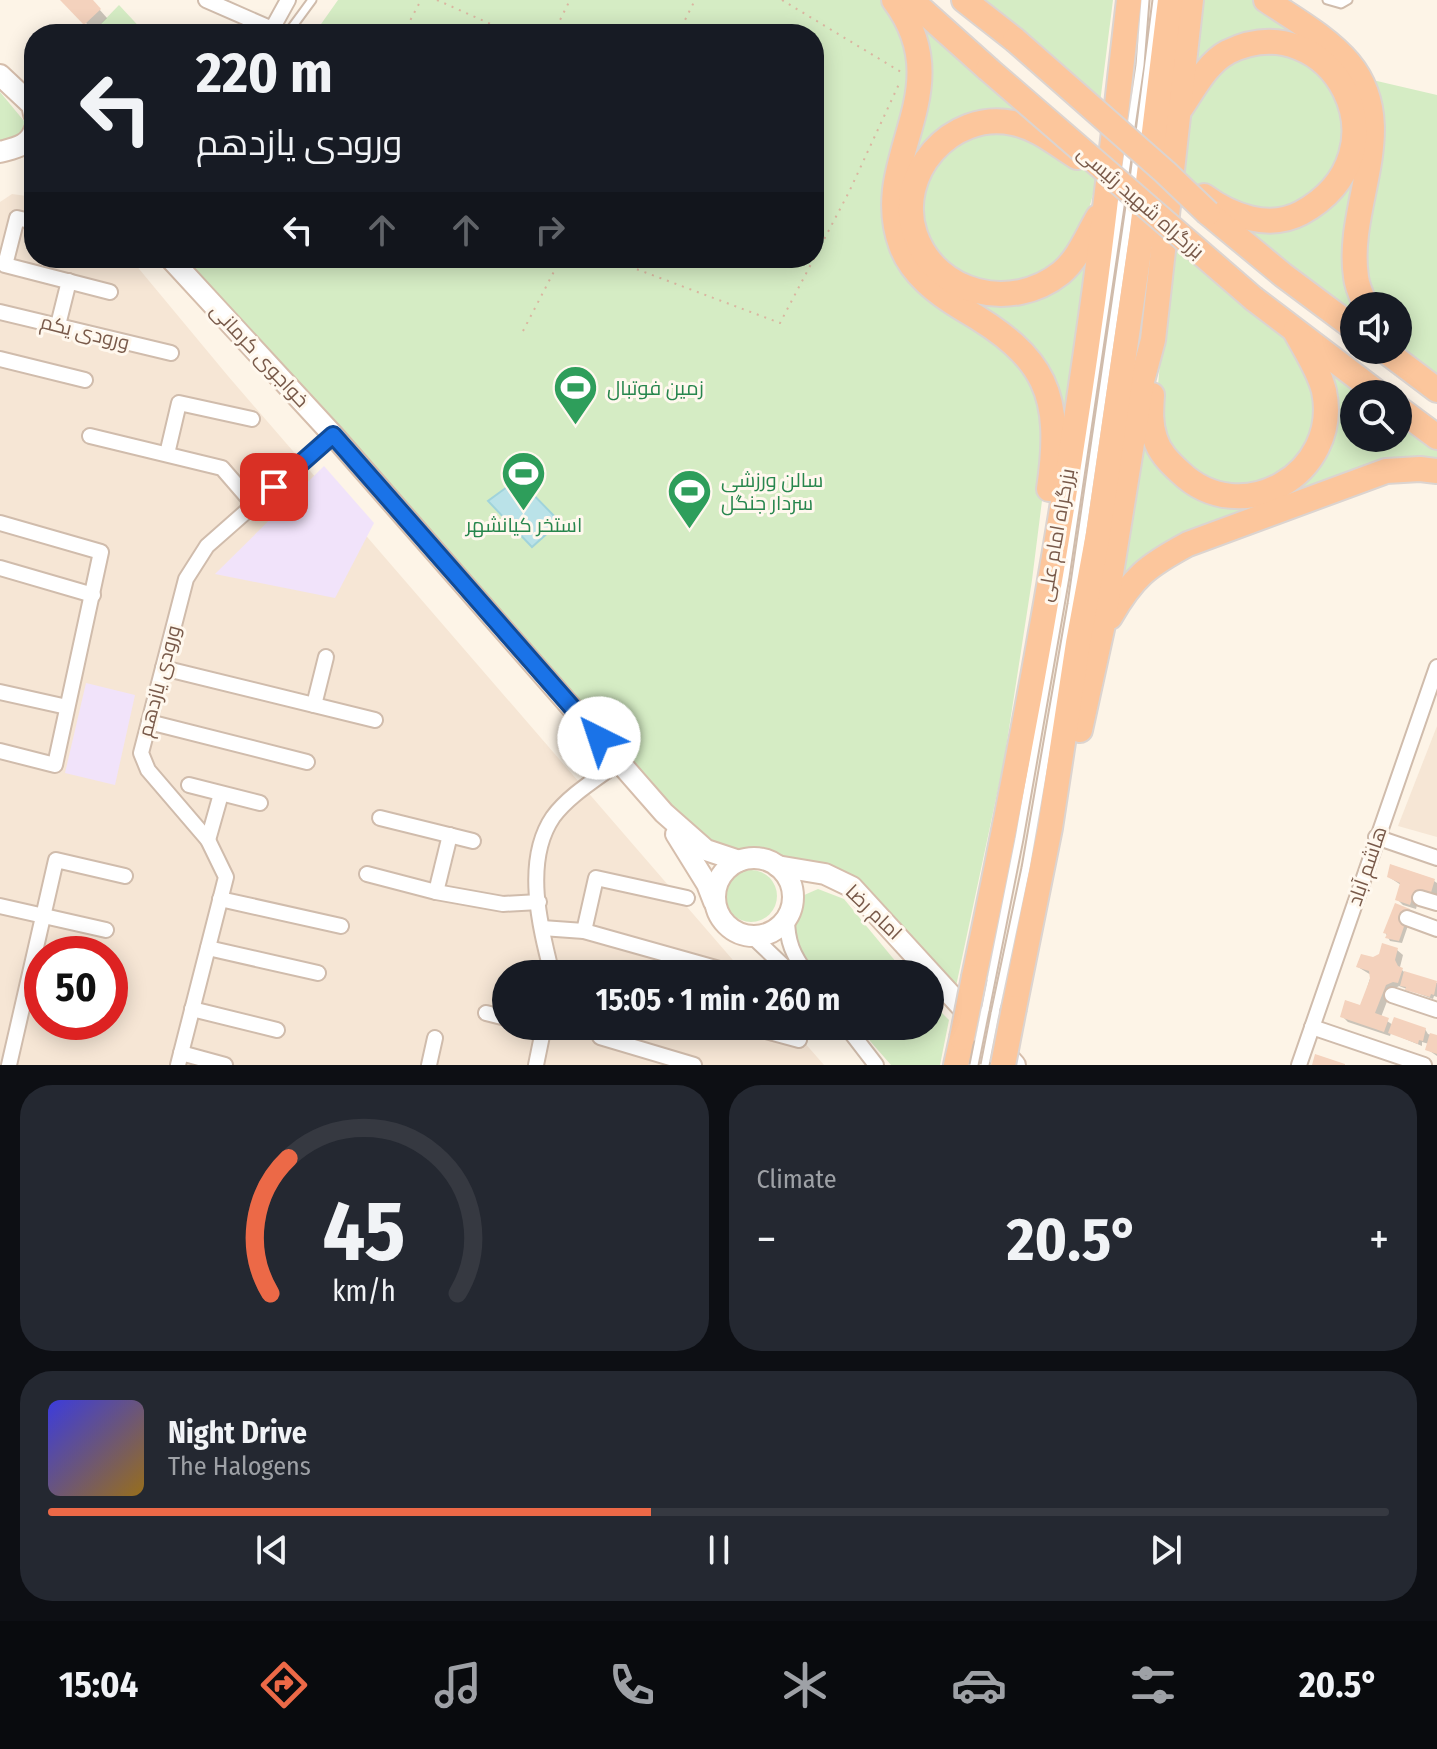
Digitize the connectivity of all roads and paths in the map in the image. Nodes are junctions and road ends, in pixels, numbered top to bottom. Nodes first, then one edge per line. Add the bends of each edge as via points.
1 (206, 0) edge
2 (288, 0) edge
3 (312, 0) edge
4 (421, 0) edge
5 (437, 0) edge
6 (570, 0) edge
7 (695, 0) edge
8 (782, 0) edge
9 (894, 0) edge
10 (911, 0) edge
11 (964, 0) edge
12 (1129, 0) edge
13 (1145, 0) edge
14 (1157, 0) edge
15 (1170, 0) edge
16 (1191, 0) edge
17 (1266, 0) edge
18 (1327, 0) edge
19 (1348, 0) edge
20 (983, 9) edge
21 (261, 24) edge
22 (275, 24) edge
23 (294, 24) edge
24 (408, 24) edge
25 (491, 24) edge
26 (558, 24) edge
27 (683, 24) edge
28 (821, 24) edge
29 (824, 26) edge
30 (0, 75) edge
31 (24, 99) edge
32 (1180, 110) junction
33 (24, 143) edge
34 (4, 151) edge
35 (24, 153) edge
36 (1103, 169) junction
37 (1105, 205) junction
38 (1206, 205) junction
39 (24, 220) edge
40 (824, 239) edge
41 (179, 268) edge
42 (556, 268) edge
43 (634, 268) edge
44 (809, 268) edge
45 (69, 281) junction
46 (110, 292) dead end
47 (1361, 292) edge
48 (0, 312) edge
49 (1340, 318) edge
50 (58, 325) junction
51 (523, 331) dead end
52 (1295, 331) junction
53 (1153, 340) junction
54 (171, 353) dead end
55 (0, 359) edge
56 (1404, 364) edge
57 (1408, 364) edge
58 (1412, 370) junction
59 (85, 380) dead end
60 (1360, 380) edge
61 (1437, 390) edge
62 (1412, 418) edge
63 (252, 419) dead end
64 (333, 435) junction
65 (90, 436) dead end
66 (1437, 437) edge
67 (167, 454) junction
68 (1437, 471) edge
69 (254, 505) junction
70 (0, 523) edge
71 (0, 568) edge
72 (93, 595) junction
73 (1042, 618) junction
74 (1102, 629) junction
75 (326, 657) dead end
76 (1437, 667) edge
77 (163, 668) junction
78 (0, 692) edge
79 (314, 705) junction
80 (67, 707) junction
81 (375, 720) dead end
82 (149, 722) junction
83 (0, 751) edge
84 (307, 762) dead end
85 (619, 762) junction
86 (189, 785) dead end
87 (221, 794) junction
88 (260, 803) dead end
89 (664, 813) junction
90 (380, 818) dead end
91 (1050, 828) junction
92 (450, 835) junction
93 (1376, 837) junction
94 (208, 840) junction
95 (473, 841) dead end
96 (1437, 858) edge
97 (739, 861) junction
98 (777, 866) junction
99 (367, 874) dead end
100 (125, 876) dead end
101 (436, 892) junction
102 (793, 897) junction
103 (687, 898) dead end
104 (1420, 898) dead end
105 (220, 899) junction
106 (539, 902) junction
107 (714, 902) junction
108 (1437, 903) edge
109 (0, 906) edge
110 (43, 915) junction
111 (787, 918) junction
112 (1407, 918) dead end
113 (341, 926) dead end
114 (542, 928) junction
115 (1437, 929) edge
116 (106, 930) dead end
117 (584, 931) junction
118 (752, 936) junction
119 (208, 948) junction
120 (549, 960) edge
121 (687, 960) edge
122 (777, 960) edge
123 (799, 960) edge
124 (906, 960) edge
125 (318, 973) dead end
126 (1392, 995) dead end
127 (944, 1003) edge
128 (192, 1009) junction
129 (1437, 1010) edge
130 (1005, 1011) junction
131 (486, 1013) dead end
132 (492, 1014) edge
133 (1312, 1027) junction
134 (277, 1030) dead end
135 (435, 1038) dead end
136 (540, 1040) edge
137 (610, 1040) edge
138 (857, 1040) edge
139 (179, 1059) edge
140 (0, 1063) edge
141 (9, 1065) edge
142 (225, 1065) edge
143 (429, 1065) edge
144 (536, 1065) edge
145 (694, 1065) edge
146 (876, 1065) edge
147 (956, 1065) edge
148 (974, 1065) edge
149 (985, 1065) edge
150 (1001, 1065) edge
151 (1015, 1065) edge
152 (1299, 1065) edge
153 (1424, 1065) edge

1 - 21 street
2 - 22 street
3 - 23 lane
4 - 24 path
5 - 25 path
6 - 26 path
7 - 27 path
8 - 28 path
9 - 73 highway via 920,57 918,98 895,191 902,250 946,299 1019,348 1040,375 1052,410
10 - 36 highway, بزرگراه شهید رئیسی, bridge
11 - 20 highway, بزرگراه شهید رئیسی
12 - 37 highway, بزرگراه امام علی
13 - 148 lane, bridge via 1080,486
14 - 130 lane via 1093,472
15 - 91 highway, بزرگراه امام علی via 1116,411
16 - 32 highway
17 - 47 highway via 1330,44 1349,63 1368,99 1372,140 1356,231
18 - 19 lane
20 - 38 highway, بزرگراه شهید رئیسی, bridge
29 - 40 path via 903,74
30 - 31 main road
32 - 38 highway via 1216,60 1228,52 1272,43 1301,49 1326,65 1353,112 1354,145 1346,169 1311,207 1295,216 1255,220
32 - 53 highway
33 - 34 main road
34 - 35 main road
36 - 37 highway via 1045,135 1011,122 981,122 935,148 917,177 912,207 915,234 939,271 967,289 1007,295 1030,290 1069,265
36 - 52 highway, بزرگراه شهید رئیسی, bridge
37 - 73 highway, بزرگراه امام علی
38 - 49 highway, بزرگراه شهید رئیسی via 1283,275
39 - 45 street via 17,218 5,265
41 - 64 main road, خواجوی کرمانی
42 - 51 path
43 - 44 path via 780,323
45 - 46 street
45 - 50 street
48 - 50 street, ورودی یکم
50 - 54 street, ورودی یکم
52 - 53 highway via 1324,390 1322,435 1295,476 1271,491 1244,497 1195,484 1160,450 1152,428
52 - 60 highway, بزرگراه شهید رئیسی
53 - 74 highway
55 - 59 street
56 - 58 highway
57 - 58 highway
58 - 61 highway
62 - 66 highway
63 - 67 street via 179,403
64 - 69 street, ورودی یازدهم
64 - 85 main road, خواجوی کرمانی
65 - 67 street
67 - 69 street via 222,468
68 - 74 highway via 1386,471 1188,544 1136,578
69 - 77 street, ورودی یازدهم via 207,546 186,579
70 - 72 street via 101,552
71 - 72 street
72 - 80 street
73 - 147 highway, بزرگراه امام علی, bridge
74 - 91 highway via 1077,744
75 - 79 street
76 - 93 street, هاشم آباد
77 - 79 street
77 - 82 street, ورودی یازدهم
78 - 80 street
79 - 81 street
80 - 83 street via 55,765
82 - 84 street
82 - 94 street, ورودی یازدهم via 141,753 148,770
85 - 89 main road, خواجوی کرمانی
85 - 106 street via 554,816 539,854
86 - 87 street
87 - 88 street
87 - 94 street
89 - 97 main road via 706,850
89 - 107 main road
90 - 92 street
91 - 130 highway, بزرگراه امام علی
92 - 95 street
92 - 101 street
93 - 96 street
93 - 133 street, هاشم آباد
94 - 105 street, ورودی یازدهم via 226,877
97 - 98 main road via 761,859
97 - 107 main road via 717,882
98 - 102 main road via 788,878
98 - 151 main road, امام رضا via 825,874 852,887
99 - 101 street
100 - 110 street via 56,860
101 - 106 street via 503,904
102 - 111 main road
102 - 124 main road, امام رضا via 813,884 840,891
103 - 117 street via 596,878
104 - 108 street
105 - 113 street
105 - 119 street, ورودی یازدهم
106 - 114 street
107 - 118 main road via 730,929
109 - 110 street
110 - 116 street
110 - 141 street
111 - 118 main road via 771,933
111 - 123 street via 789,944
112 - 115 street
114 - 117 street
114 - 120 street
117 - 121 street
118 - 122 street
119 - 125 street
119 - 128 street, ورودی یازدهم
126 - 129 street
127 - 150 main road
128 - 134 street
128 - 139 street, ورودی یازدهم
130 - 149 lane, bridge
130 - 150 highway, بزرگراه امام علی, bridge
131 - 132 street
133 - 152 street, هاشم آباد
133 - 153 street
135 - 143 street
136 - 144 street
137 - 145 street
138 - 146 street
139 - 142 street
140 - 141 street

